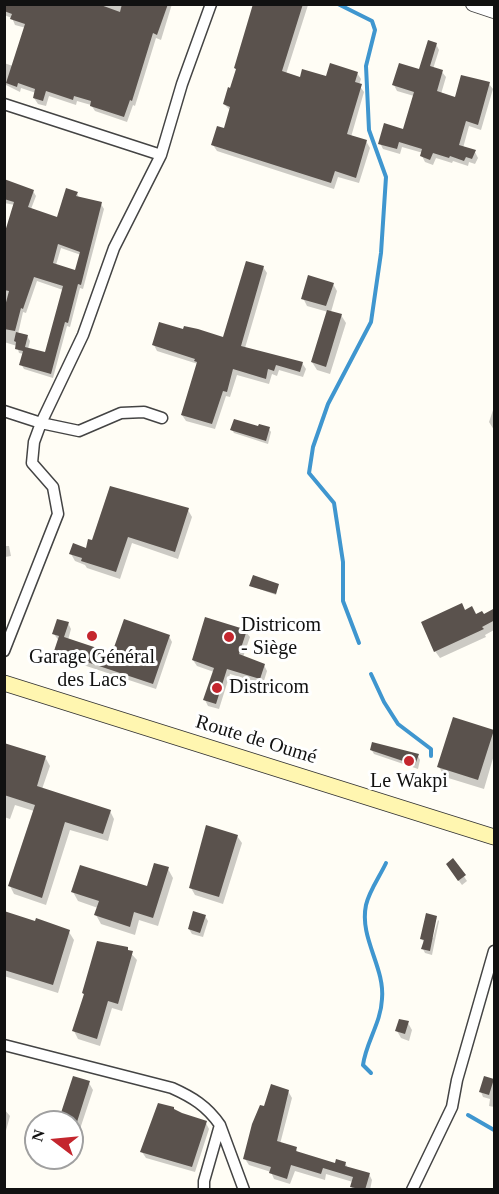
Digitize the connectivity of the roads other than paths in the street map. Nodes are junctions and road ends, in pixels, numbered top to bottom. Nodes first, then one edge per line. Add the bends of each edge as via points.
1 (211, 4) edge
2 (473, 4) edge
3 (495, 11) edge
4 (4, 104) edge
5 (161, 155) junction
6 (4, 411) edge
7 (162, 418) dead end
8 (41, 423) junction
9 (4, 651) edge
10 (4, 683) edge
11 (495, 837) edge
12 (495, 951) edge
13 (4, 1045) edge
14 (220, 1125) junction
15 (204, 1190) edge
16 (244, 1190) edge
17 (412, 1190) edge

1 - 5 street
2 - 3 street
4 - 5 street
5 - 8 street via 114,248 83,335
6 - 8 street
7 - 8 street via 144,412 121,413 79,431
8 - 9 street via 32,463 53,487 58,514
10 - 11 main road, Route de Oumé
12 - 17 street via 452,1107
13 - 14 street via 172,1088 194,1098
14 - 15 street
14 - 16 street

